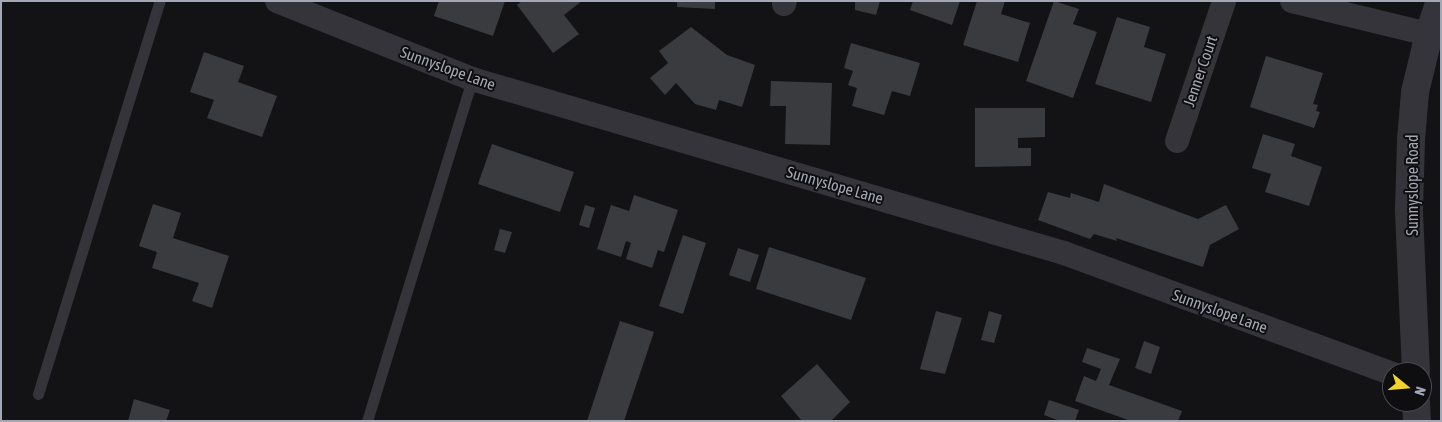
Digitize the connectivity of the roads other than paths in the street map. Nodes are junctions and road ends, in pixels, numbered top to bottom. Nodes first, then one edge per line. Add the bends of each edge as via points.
1 (160, 1) edge
2 (277, 1) edge
3 (1224, 1) edge
4 (1292, 1) edge
5 (1440, 1) edge
6 (1435, 35) edge
7 (472, 79) junction
8 (1177, 141) dead end
9 (1416, 362) edge
10 (1382, 370) edge
11 (38, 394) dead end
12 (367, 421) edge

1 - 11 lane
2 - 7 street, Sunnyslope Lane
3 - 8 street, Jenner Court
4 - 6 street
5 - 6 street, Sunnyslope Road
6 - 9 street, Sunnyslope Road via 1416,92 1411,140 1409,209
7 - 10 street, Sunnyslope Lane via 1064,252
7 - 12 lane

